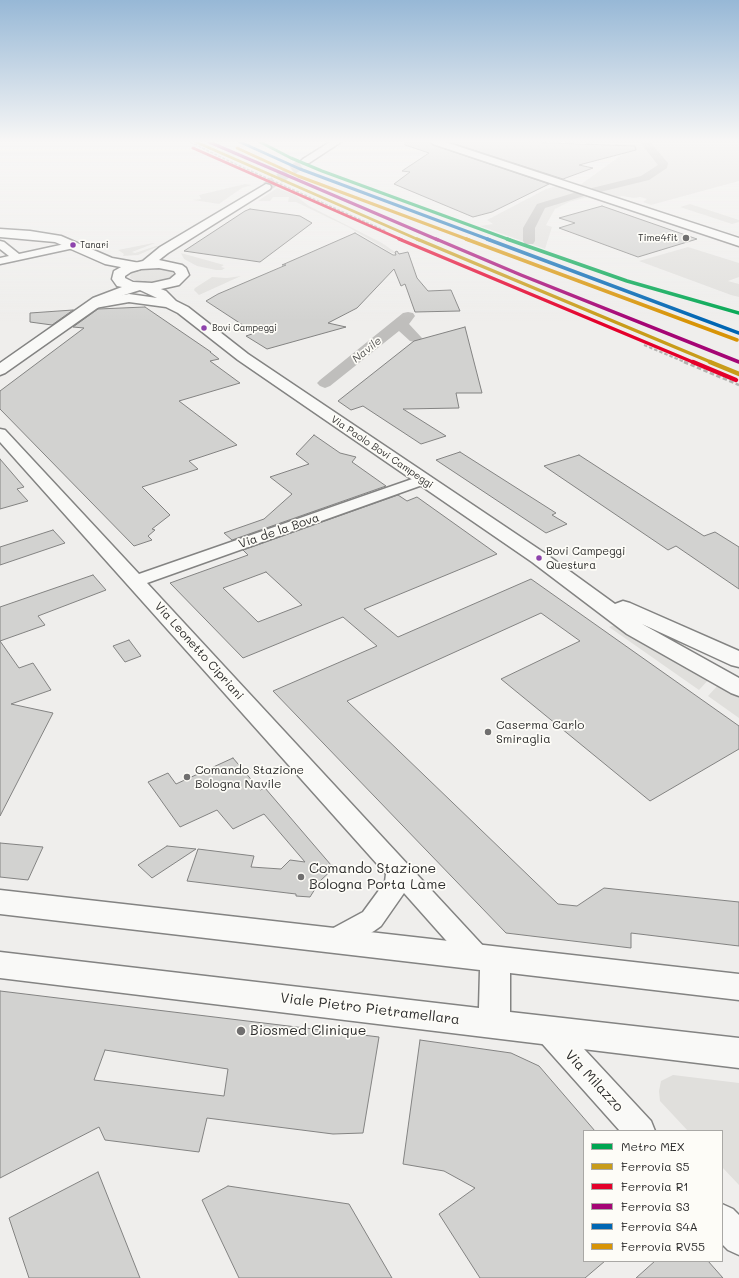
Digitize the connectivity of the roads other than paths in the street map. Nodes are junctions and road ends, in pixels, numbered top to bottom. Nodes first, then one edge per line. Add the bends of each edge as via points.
1 (241, 202) edge
2 (619, 202) edge
3 (0, 233) edge
4 (739, 242) edge
5 (0, 244) edge
6 (74, 245) junction
7 (173, 245) junction
8 (88, 251) junction
9 (17, 257) junction
10 (0, 261) edge
11 (140, 265) junction
12 (172, 266) junction
13 (119, 277) junction
14 (171, 283) junction
15 (141, 287) junction
16 (96, 302) junction
17 (177, 307) junction
18 (0, 370) edge
19 (0, 432) edge
20 (423, 480) junction
21 (136, 581) junction
22 (585, 590) junction
23 (739, 660) edge
24 (739, 688) edge
25 (399, 870) junction
26 (0, 902) edge
27 (335, 940) junction
28 (486, 958) junction
29 (0, 965) edge
30 (739, 987) edge
31 (494, 1024) junction
32 (548, 1030) junction
33 (739, 1053) edge
34 (639, 1130) edge
35 (723, 1221) edge
36 (739, 1239) edge

1 - 7 street
2 - 4 street
3 - 6 street via 42,237
5 - 9 street
6 - 8 street
6 - 9 street
7 - 11 street
7 - 12 street via 168,256
8 - 11 street via 113,263
8 - 13 street, Via Paolo Bovi Campeggi via 97,264
9 - 10 street
11 - 12 street
11 - 13 street via 124,270
12 - 14 street via 180,269 183,275
13 - 15 street, Via Paolo Bovi Campeggi via 126,284
13 - 16 street
14 - 15 street
14 - 17 street via 184,304
15 - 16 street via 118,292
15 - 17 street, Via Paolo Bovi Campeggi via 161,294
16 - 17 street, Via Paolo Bovi Campeggi via 129,298
16 - 18 street
17 - 20 street, Via Paolo Bovi Campeggi via 243,357
19 - 21 street, Via Leonetto Cipriani
20 - 21 street, Via de la Bova
20 - 22 street, Via Paolo Bovi Campeggi
21 - 25 street, Via Leonetto Cipriani
22 - 23 street, Via Paolo Bovi Campeggi
22 - 24 street, Via Paolo Bovi Campeggi via 636,629
25 - 27 street via 397,884 372,919
25 - 28 street, Via Leonetto Cipriani
26 - 27 street
27 - 28 street
28 - 30 street
28 - 31 street
29 - 31 street, Viale Pietro Pietramellara
31 - 32 street, Viale Pietro Pietramellara
32 - 33 street, Viale Pietro Pietramellara
32 - 34 street, Via Milazzo
35 - 36 street

